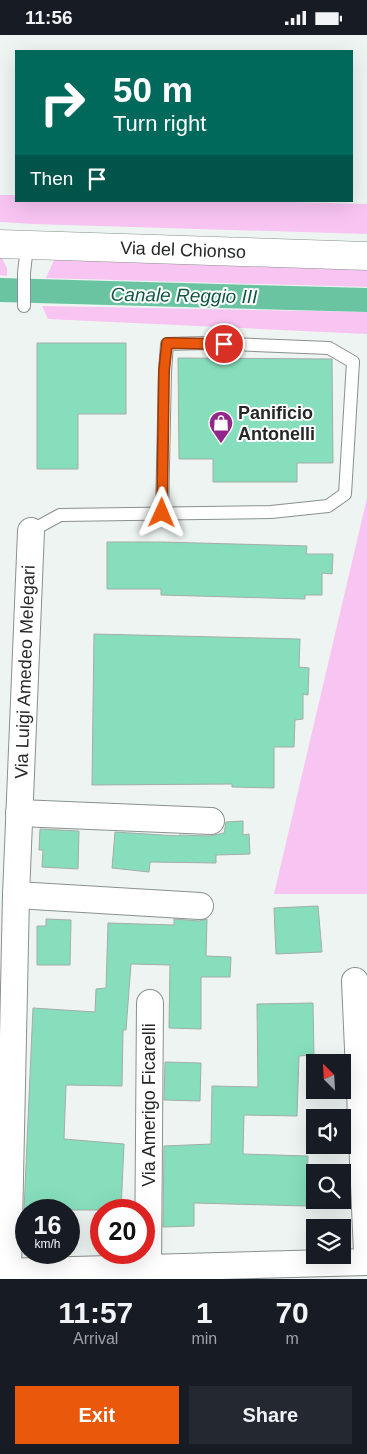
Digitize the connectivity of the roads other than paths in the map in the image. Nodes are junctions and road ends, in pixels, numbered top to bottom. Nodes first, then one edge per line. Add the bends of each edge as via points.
1 (0, 244) edge
2 (27, 246) junction
3 (367, 256) edge
4 (24, 306) dead end
5 (162, 513) junction
6 (31, 531) joint
7 (19, 813) junction
8 (211, 821) dead end
9 (16, 895) junction
10 (200, 906) dead end
11 (355, 981) dead end
12 (150, 1003) dead end
13 (367, 1253) edge
14 (367, 1262) edge
15 (148, 1268) junction
16 (4, 1272) edge
17 (216, 1272) edge

1 - 2 main road, Via del Chionso
2 - 3 main road, Via del Chionso
2 - 4 lane
5 - 5 lane via 272,512 328,506 345,494 353,362 328,348 167,343
5 - 6 lane via 60,515
6 - 7 street, Via Luigi Amedeo Melegari
7 - 8 street
7 - 9 street, Via Luigi Amedeo Melegari
9 - 10 street
9 - 16 street, Via Luigi Amedeo Melegari
11 - 13 street
12 - 15 street, Via Amerigo Ficarelli
14 - 17 street
15 - 16 street
15 - 17 street

